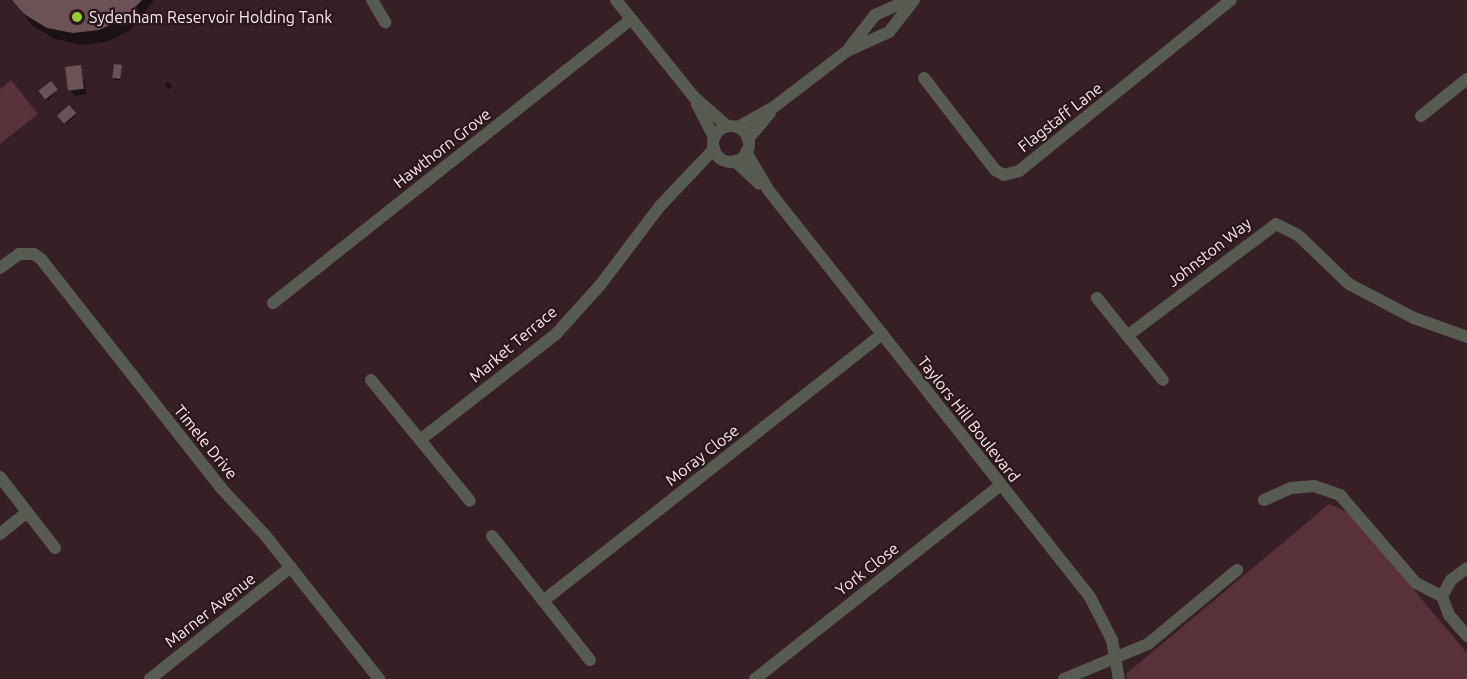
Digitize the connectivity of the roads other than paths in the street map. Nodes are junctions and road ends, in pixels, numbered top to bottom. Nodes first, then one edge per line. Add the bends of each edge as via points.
1 (372, 0) edge
2 (616, 0) edge
3 (909, 0) edge
4 (914, 0) edge
5 (1231, 0) edge
6 (631, 19) junction
7 (385, 22) dead end
8 (847, 51) junction
9 (924, 78) dead end
10 (1467, 79) edge
11 (694, 98) junction
12 (774, 107) junction
13 (1421, 116) dead end
14 (733, 127) junction
15 (748, 139) junction
16 (714, 144) junction
17 (746, 152) junction
18 (729, 160) junction
19 (687, 180) junction
20 (769, 191) junction
21 (0, 268) edge
22 (1097, 298) dead end
23 (273, 303) dead end
24 (882, 334) junction
25 (1127, 336) junction
26 (1467, 337) edge
27 (371, 380) dead end
28 (1163, 380) dead end
29 (420, 440) junction
30 (0, 477) edge
31 (1000, 485) junction
32 (1264, 500) dead end
33 (470, 501) dead end
34 (27, 512) junction
35 (0, 534) edge
36 (492, 536) dead end
37 (55, 548) dead end
38 (291, 567) junction
39 (1467, 568) edge
40 (1237, 570) dead end
41 (1442, 596) junction
42 (543, 601) junction
43 (1467, 636) edge
44 (1114, 659) junction
45 (590, 660) dead end
46 (150, 679) edge
47 (379, 679) edge
48 (754, 679) edge
49 (1064, 679) edge
50 (1119, 679) edge

1 - 7 street
2 - 6 street
3 - 8 street via 875,15
4 - 8 street via 889,32
5 - 9 street, Flagstaff Lane via 1019,171 1004,175 995,170
6 - 11 street
6 - 23 street, Hawthorn Grove
8 - 12 street
10 - 13 street
11 - 14 street
11 - 16 street
12 - 14 street, Market Terrace
12 - 15 street
14 - 15 street
14 - 16 street, Market Terrace
15 - 17 street
16 - 18 street, Taylors Hill Boulevard
16 - 19 street, Market Terrace
17 - 18 street, Market Terrace
17 - 20 street, Taylors Hill Boulevard
18 - 19 street, Market Terrace
18 - 20 street, Taylors Hill Boulevard
19 - 29 street, Market Terrace via 660,206 602,284 556,334
20 - 24 street, Taylors Hill Boulevard
21 - 38 street, Timele Drive via 19,254 34,254 41,260 221,488
22 - 25 street
24 - 31 street, Taylors Hill Boulevard
24 - 42 street, Moray Close
25 - 26 street, Johnston Way via 1276,224 1298,235 1349,284 1414,318
25 - 28 street
27 - 29 street
29 - 33 street
30 - 34 street
31 - 44 street, Taylors Hill Boulevard via 1090,597 1104,619
31 - 48 street, York Close
32 - 41 street via 1292,488 1314,486 1340,495 1416,583
34 - 35 street
34 - 37 street
36 - 42 street
38 - 46 street, Marner Avenue
38 - 47 street, Timele Drive
39 - 41 street via 1451,580
40 - 44 street via 1148,644
41 - 43 street via 1449,615
42 - 45 street
44 - 49 street
44 - 50 street, Taylors Hill Boulevard

